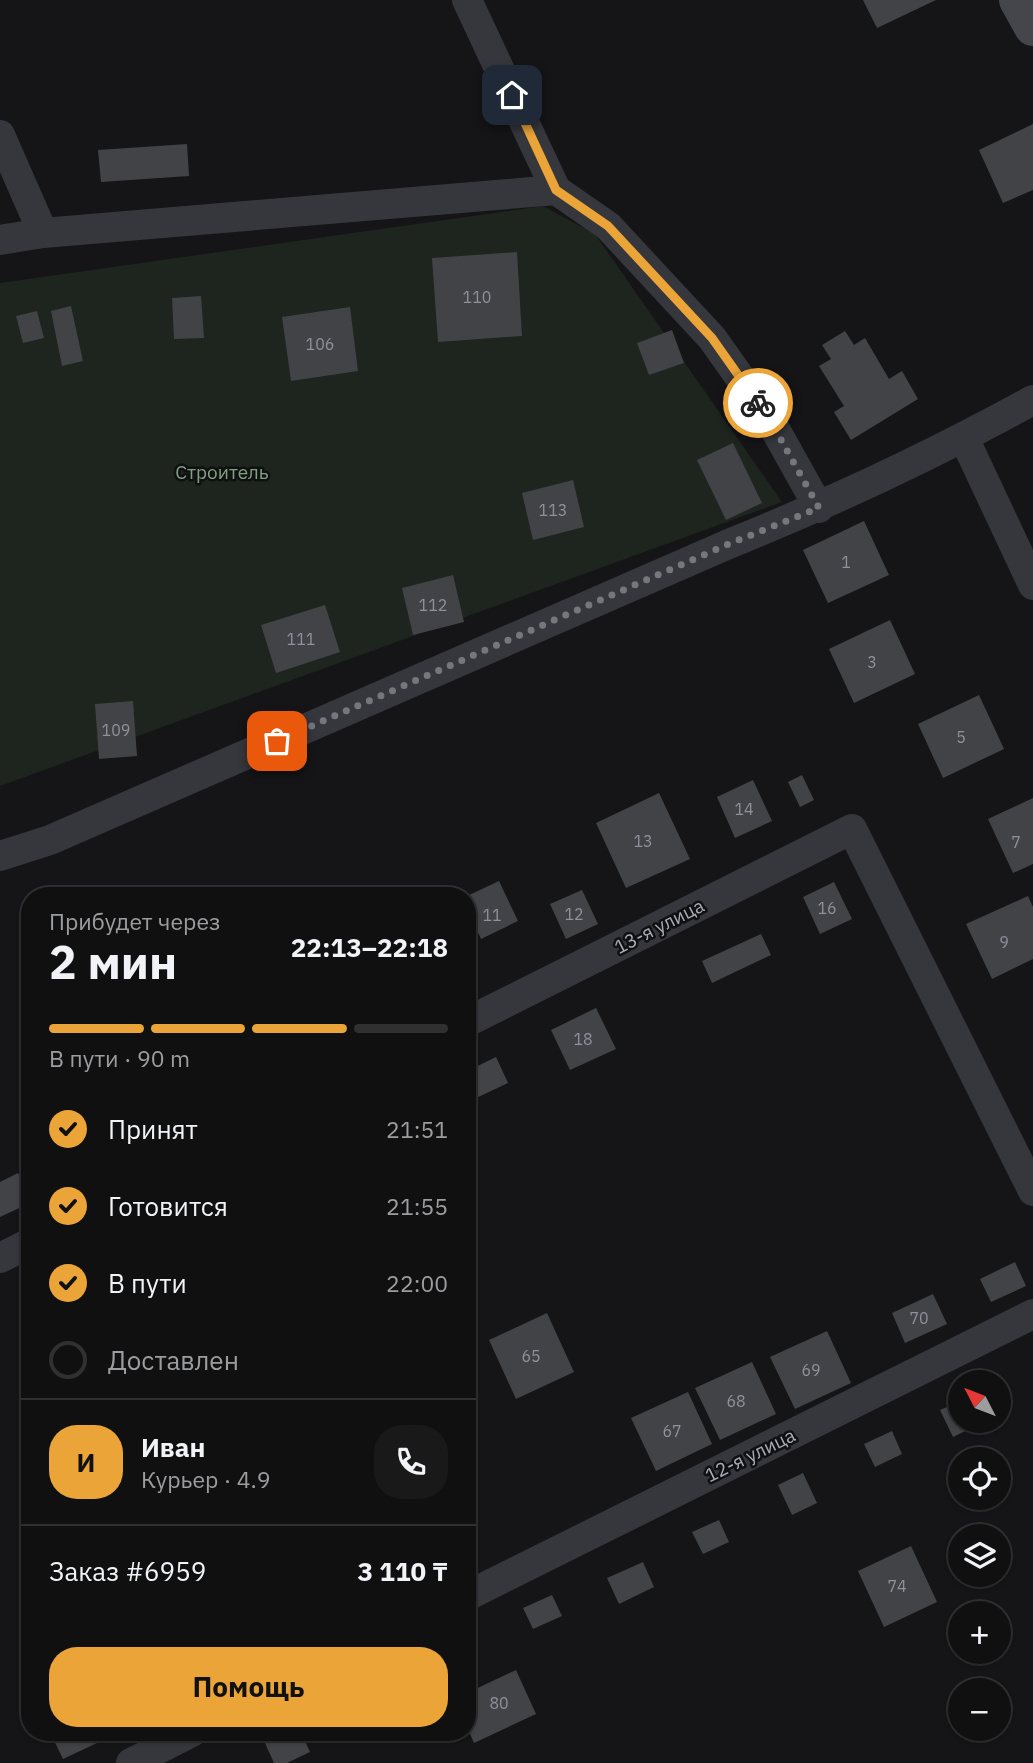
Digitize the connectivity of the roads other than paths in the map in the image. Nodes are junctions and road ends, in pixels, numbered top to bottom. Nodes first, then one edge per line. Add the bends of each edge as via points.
1 (467, 0) edge
2 (1018, 0) edge
3 (1033, 27) edge
4 (0, 135) edge
5 (556, 190) junction
6 (43, 233) junction
7 (0, 240) edge
8 (1033, 400) edge
9 (964, 438) junction
10 (819, 508) junction
11 (1033, 585) edge
12 (0, 856) edge
13 (476, 1017) edge
14 (1033, 1191) edge
15 (21, 1248) edge
16 (0, 1258) edge
17 (1033, 1314) edge
18 (476, 1591) edge
19 (174, 1741) edge
20 (131, 1763) edge

1 - 5 street
2 - 3 street
4 - 6 street
5 - 6 street
5 - 10 street via 608,226 712,338 770,420
6 - 7 street
8 - 9 street
9 - 10 street
9 - 11 street
10 - 12 street via 50,840
13 - 14 street, 13-я улица via 852,829
15 - 16 street
17 - 18 street, 12-я улица
19 - 20 street

